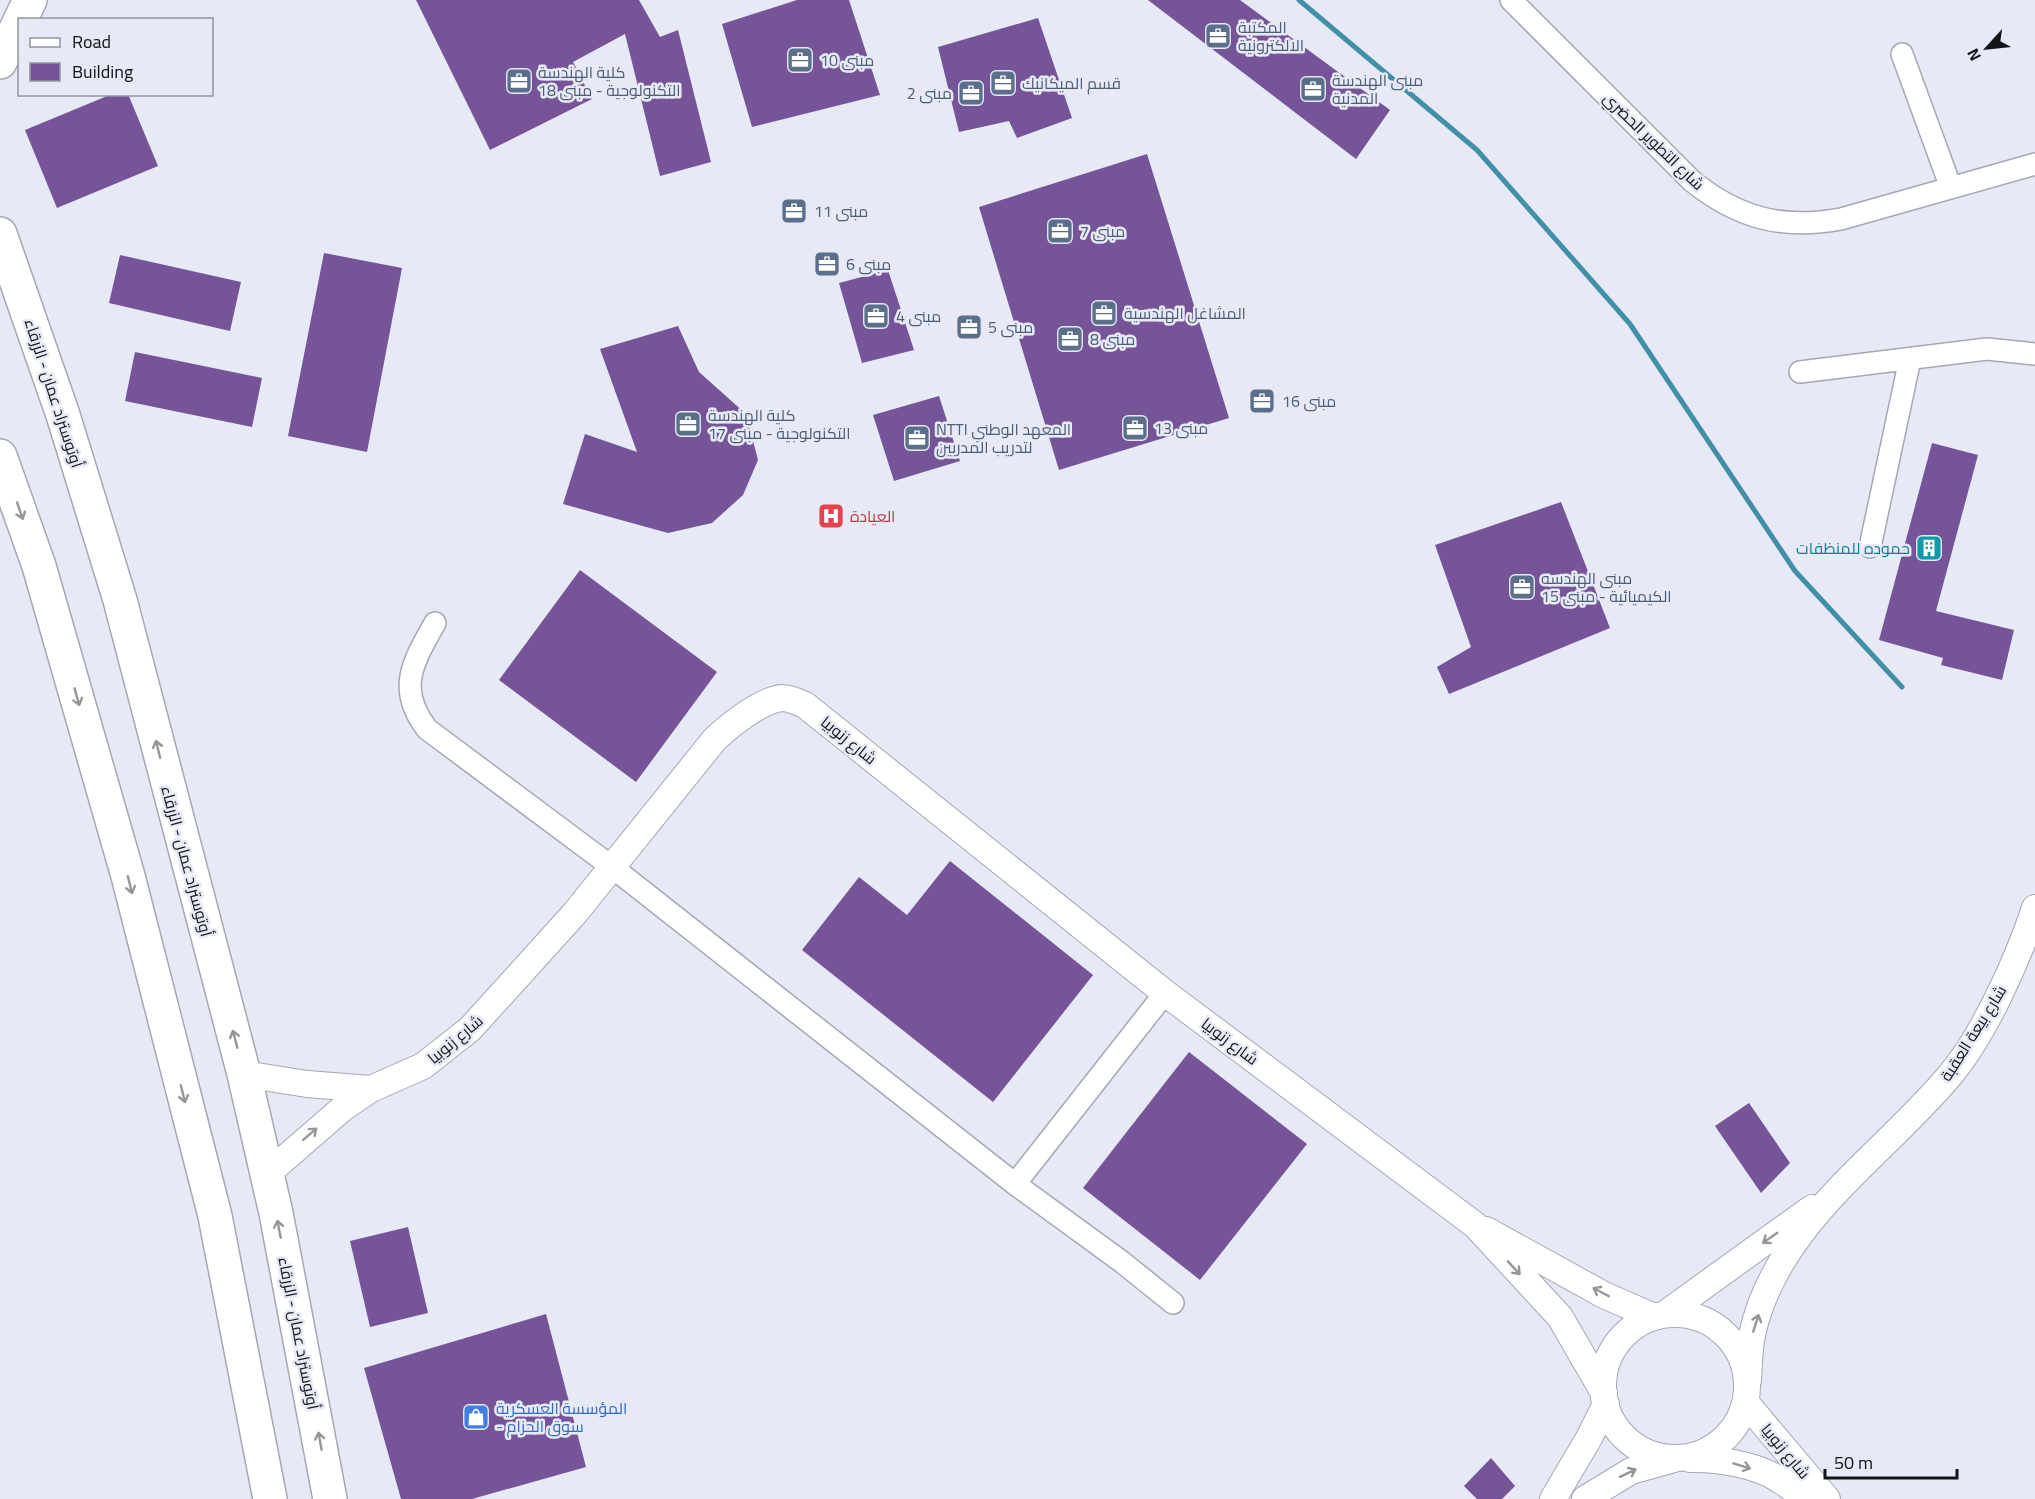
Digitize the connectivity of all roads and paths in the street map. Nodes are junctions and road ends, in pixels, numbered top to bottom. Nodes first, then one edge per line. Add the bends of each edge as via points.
1 (30, 0) edge
2 (1511, 0) edge
3 (21, 18) edge
4 (18, 25) edge
5 (1902, 54) dead end
6 (0, 62) edge
7 (2035, 164) edge
8 (1951, 188) junction
9 (0, 234) edge
10 (2035, 354) edge
11 (1910, 359) junction
12 (1800, 372) dead end
13 (0, 456) edge
14 (1870, 547) dead end
15 (435, 623) dead end
16 (612, 867) junction
17 (2035, 909) edge
18 (1165, 993) junction
19 (244, 1074) junction
20 (371, 1089) junction
21 (267, 1174) junction
22 (1015, 1184) junction
23 (1835, 1192) junction
24 (1475, 1225) junction
25 (1173, 1303) dead end
26 (1659, 1316) junction
27 (1747, 1392) junction
28 (1604, 1398) junction
29 (1579, 1456) junction
30 (1680, 1459) junction
31 (1591, 1494) edge
32 (270, 1499) edge
33 (330, 1499) edge
34 (1553, 1499) edge
35 (1805, 1499) edge
36 (1827, 1499) edge

1 - 3 main road
2 - 8 street, شارع التطوير الحضري via 1692,181 1738,212 1790,224 1815,224
4 - 6 main road
5 - 8 street
7 - 8 street, شارع التطوير الحضري
19 -> 9 main road, أوتوستراد عمان - الزرقاء via 120,600 63,416
10 - 11 street via 1987,349
11 - 12 street
11 - 14 street
13 -> 32 main road via 39,566 128,876 215,1216
15 - 16 street via 410,674 412,704 418,717 439,739
16 - 18 street, شارع زنوبيا via 734,721 780,698 794,700
16 - 20 street, شارع زنوبيا via 470,1029 423,1066
16 - 22 street
17 - 23 street, شارع بيعة العقبة via 2008,977 1952,1073 1901,1131
18 - 22 street
18 - 24 street, شارع زنوبيا
19 - 20 street
19 - 21 main road, أوتوستراد عمان - الزرقاء
21 -> 20 street, شارع زنوبيا via 317,1128
33 -> 21 main road, أوتوستراد عمان - الزرقاء
22 - 25 street
23 -> 26 street, شارع بيعة العقبة
27 -> 23 street, شارع بيعة العقبة via 1752,1335 1775,1274 1806,1226
26 -> 24 street, شارع زنوبيا via 1604,1295 1513,1242
24 -> 28 street, شارع زنوبيا via 1560,1317
26 - 27 street via 1689,1315 1711,1323 1729,1338 1742,1358
26 - 28 street via 1621,1338 1604,1373
27 - 30 street via 1738,1424 1724,1441 1705,1453
27 - 36 street, شارع زنوبيا
28 - 29 street
28 - 30 street via 1612,1422 1631,1443 1657,1456
29 - 31 street
29 - 34 street
31 -> 30 street via 1631,1471
30 -> 35 street, شارع زنوبيا via 1709,1458 1777,1477

